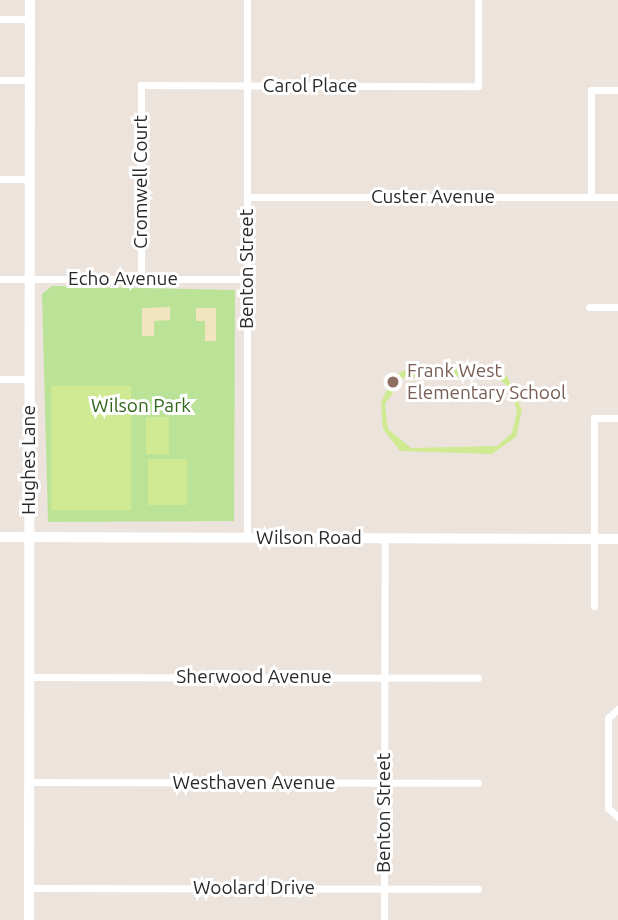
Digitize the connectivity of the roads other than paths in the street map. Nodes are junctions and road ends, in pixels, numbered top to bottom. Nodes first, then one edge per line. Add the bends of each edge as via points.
1 (30, 0) edge
2 (247, 0) edge
3 (478, 0) edge
4 (0, 19) edge
5 (30, 19) junction
6 (0, 80) edge
7 (30, 80) junction
8 (141, 85) joint
9 (247, 85) junction
10 (618, 90) edge
11 (0, 179) edge
12 (30, 179) junction
13 (247, 197) junction
14 (591, 197) junction
15 (618, 197) edge
16 (0, 279) edge
17 (29, 279) junction
18 (141, 279) junction
19 (247, 279) junction
20 (589, 307) dead end
21 (618, 307) edge
22 (0, 379) edge
23 (29, 379) junction
24 (618, 418) edge
25 (0, 537) edge
26 (29, 537) junction
27 (247, 538) junction
28 (385, 538) junction
29 (593, 539) junction
30 (618, 539) edge
31 (594, 606) dead end
32 (29, 677) junction
33 (384, 678) junction
34 (478, 678) dead end
35 (618, 709) edge
36 (29, 782) junction
37 (384, 783) junction
38 (478, 783) dead end
39 (618, 817) edge
40 (29, 888) junction
41 (384, 889) junction
42 (478, 889) dead end
43 (29, 920) edge
44 (384, 920) edge

1 - 5 street, Hughes Lane
2 - 9 street, Benton Street
3 - 9 street, Carol Place via 478,86
4 - 5 street
5 - 7 street, Hughes Lane
6 - 7 street
7 - 12 street, Hughes Lane
8 - 9 street, Carol Place
8 - 18 street, Cromwell Court
9 - 13 street, Benton Street
10 - 14 street via 591,89
11 - 12 street
12 - 17 street, Hughes Lane
13 - 14 street, Custer Avenue
13 - 19 street, Benton Street
14 - 15 street, Custer Avenue
16 - 17 street, Echo Avenue
17 - 18 street, Echo Avenue
17 - 23 street, Hughes Lane
18 - 19 street, Echo Avenue
19 - 27 street, Benton Street
20 - 21 street
22 - 23 street
23 - 26 street, Hughes Lane
24 - 29 street via 594,418
25 - 26 street, Wilson Road
26 - 27 street, Wilson Road
26 - 32 street, Hughes Lane
27 - 28 street, Wilson Road
28 - 29 street, Wilson Road
28 - 33 street, Benton Street
29 - 30 street, Wilson Road
29 - 31 street
32 - 33 street, Sherwood Avenue
32 - 36 street, Hughes Lane
33 - 34 street, Sherwood Avenue
33 - 37 street, Benton Street
35 - 39 street via 608,718 608,808
36 - 37 street, Westhaven Avenue
36 - 40 street, Hughes Lane
37 - 38 street, Westhaven Avenue
37 - 41 street, Benton Street
40 - 41 street, Woolard Drive
40 - 43 street, Hughes Lane
41 - 42 street, Woolard Drive
41 - 44 street, Benton Street

